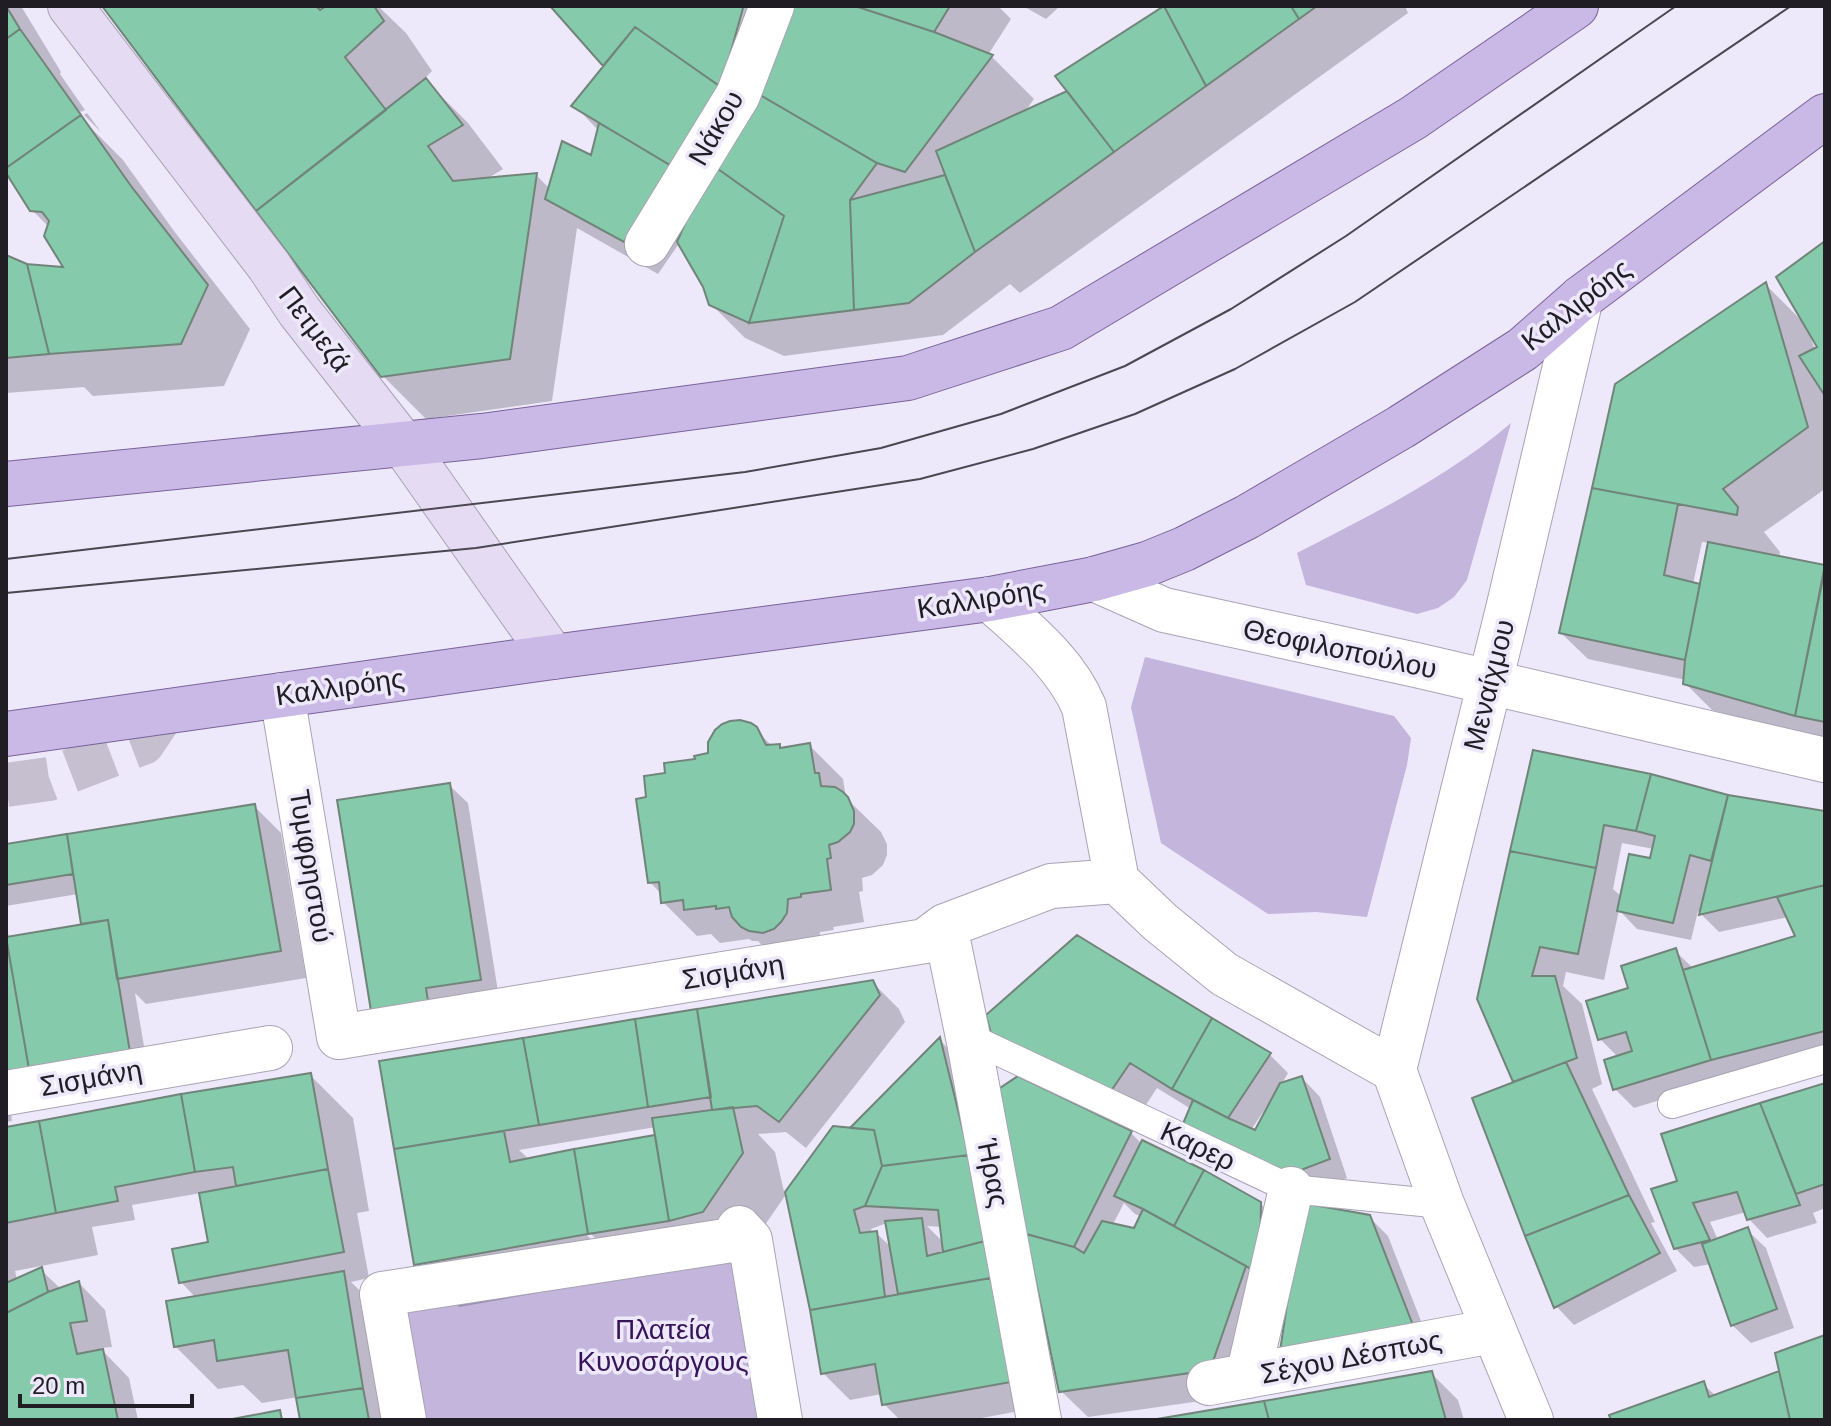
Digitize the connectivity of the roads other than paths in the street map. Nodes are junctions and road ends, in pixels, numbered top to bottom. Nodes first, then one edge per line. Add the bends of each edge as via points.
1 (70, 6) edge
2 (772, 6) edge
3 (1576, 6) edge
4 (1825, 116) edge
5 (647, 244) dead end
6 (1581, 298) junction
7 (403, 444) junction
8 (6, 484) edge
9 (1094, 579) junction
10 (990, 599) junction
11 (553, 657) junction
12 (1490, 682) junction
13 (282, 695) junction
14 (6, 734) edge
15 (1825, 760) edge
16 (1117, 881) junction
17 (945, 926) junction
18 (339, 1037) joint
19 (968, 1037) junction
20 (270, 1048) dead end
21 (1825, 1059) edge
22 (1394, 1070) junction
23 (6, 1093) edge
24 (1672, 1104) dead end
25 (1291, 1189) junction
26 (1442, 1204) junction
27 (1493, 1331) junction
28 (1031, 1419) edge
29 (404, 1420) edge
30 (780, 1420) edge
31 (1531, 1420) edge

1 - 7 street, Πετμεζά
2 - 5 street, Νάκου via 738,95
3 - 7 main road via 1413,118 1061,328 908,378
4 - 6 main road, Καλλιρόης
6 - 9 main road, Καλλιρόης via 1523,349 1247,517 1147,564
6 - 12 street, Μεναίχμου
7 - 8 main road
7 - 11 street, Πετμεζά
9 - 10 main road, Καλλιρόης
9 - 12 street, Θεοφιλοπούλου via 1164,610
10 - 11 main road, Καλλιρόης
10 - 16 street via 1047,651 1079,695
11 - 13 main road, Καλλιρόης
12 - 15 street, Θεοφιλοπούλου
12 - 22 street, Μεναίχμου
13 - 14 main road, Καλλιρόης
13 - 18 street, Τυμφρηστού
16 - 17 street, Σισμάνη via 1051,886
16 - 22 street via 1224,974
17 - 18 street, Σισμάνη via 925,941
17 - 19 street, Ήρας
19 - 25 lane, Καρερ
19 - 28 street, Ήρας
20 - 23 street, Σισμάνη
21 - 24 lane
22 - 26 street
25 - 26 lane, Καρερ
25 - 27 street, Σέχου Δέσπως via 1228,1380
26 - 27 street
27 - 31 street
29 - 30 street via 382,1294 732,1240 739,1228 750,1240

